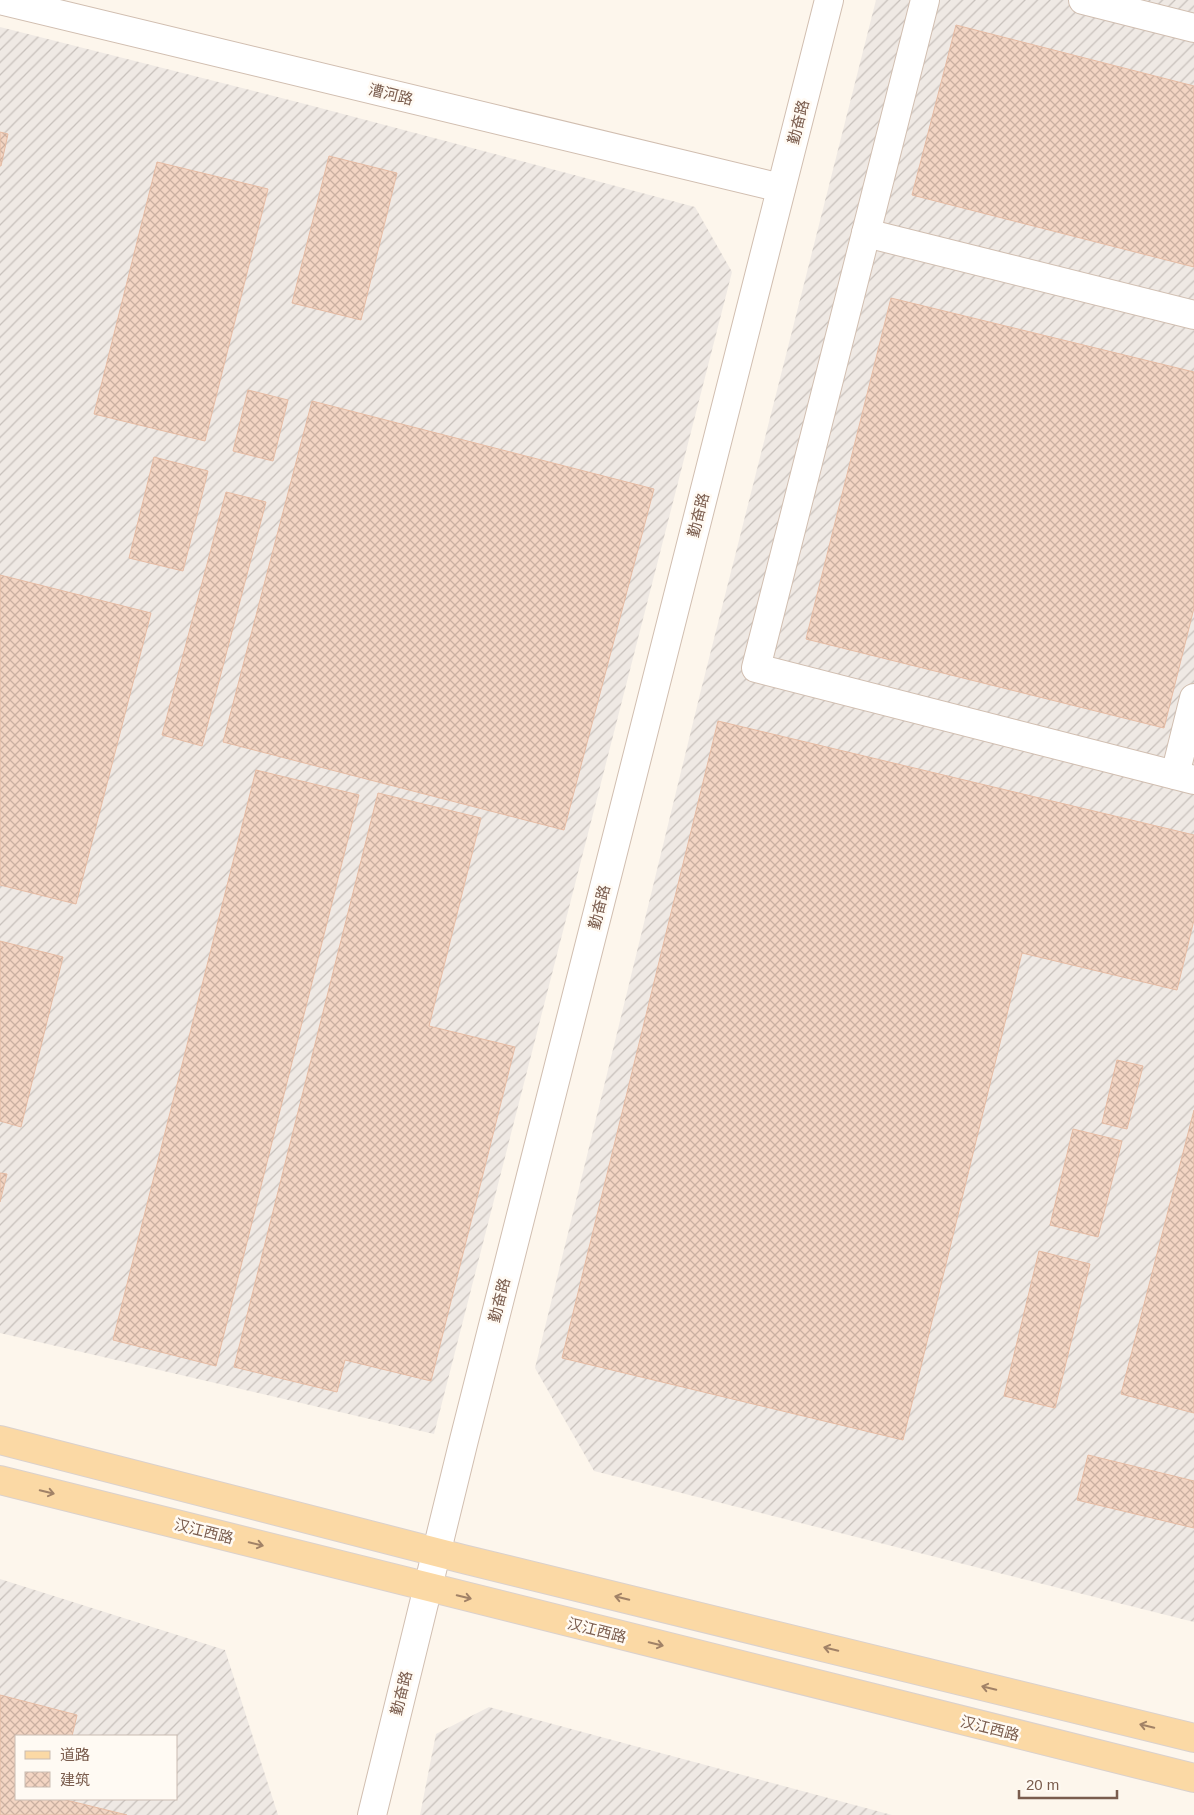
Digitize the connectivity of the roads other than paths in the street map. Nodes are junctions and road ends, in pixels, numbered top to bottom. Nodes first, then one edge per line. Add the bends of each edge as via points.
1 (0, 0) edge
2 (829, 0) edge
3 (925, 0) edge
4 (1083, 0) edge
5 (1194, 28) edge
6 (781, 188) junction
7 (866, 233) junction
8 (1194, 315) edge
9 (1194, 698) edge
10 (1184, 777) edge
11 (0, 1440) edge
12 (0, 1480) edge
13 (436, 1552) junction
14 (427, 1587) junction
15 (1194, 1738) edge
16 (1194, 1778) edge
17 (372, 1815) edge

1 - 6 street, 漕河路
2 - 6 street, 勤奋路
3 - 7 street
4 - 5 street
6 - 13 street, 勤奋路
7 - 8 street
7 - 10 street via 756,668
9 - 10 street
11 - 13 main road
12 -> 14 main road, 汉江西路
13 - 14 street, 勤奋路
15 -> 13 main road
14 -> 16 main road, 汉江西路
14 - 17 street, 勤奋路

